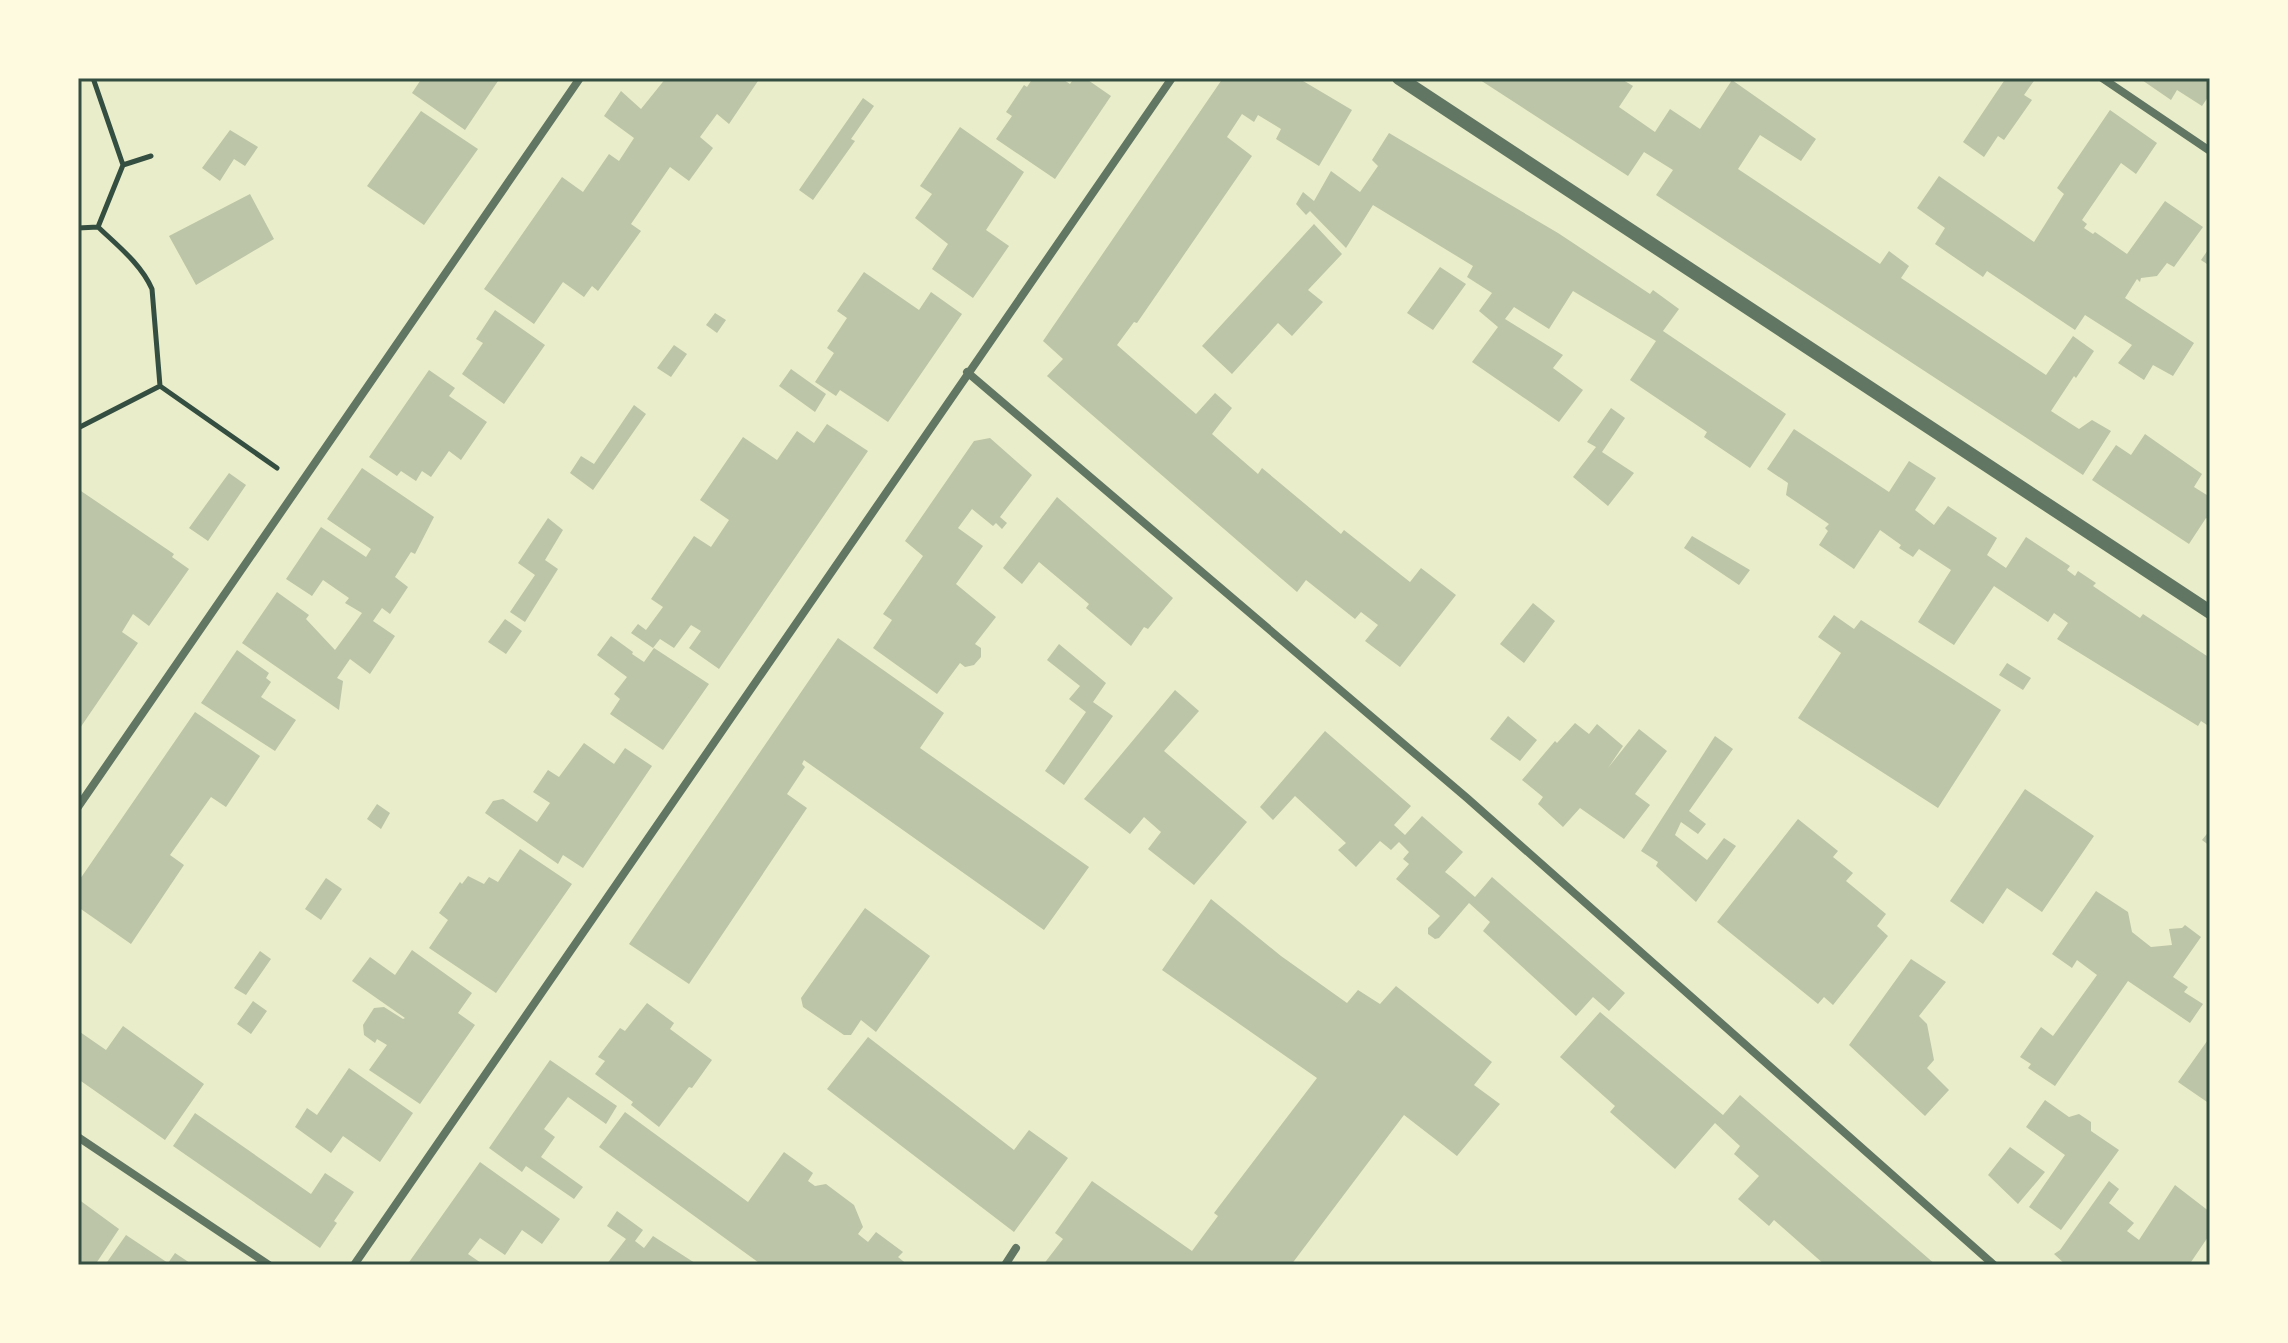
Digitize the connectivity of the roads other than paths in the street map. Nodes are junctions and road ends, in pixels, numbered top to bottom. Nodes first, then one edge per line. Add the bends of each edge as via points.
1 (580, 78) edge
2 (1172, 78) edge
3 (1399, 78) edge
4 (2102, 78) edge
5 (2210, 151) edge
6 (967, 372) junction
7 (2210, 612) edge
8 (78, 807) edge
9 (78, 1137) edge
10 (1016, 1248) dead end
11 (269, 1265) edge
12 (354, 1265) edge
13 (1005, 1265) edge
14 (1994, 1265) edge

1 - 8 street
2 - 6 street
3 - 7 street
4 - 5 street
6 - 12 street
6 - 14 street via 1467,798
9 - 11 street
10 - 13 street

